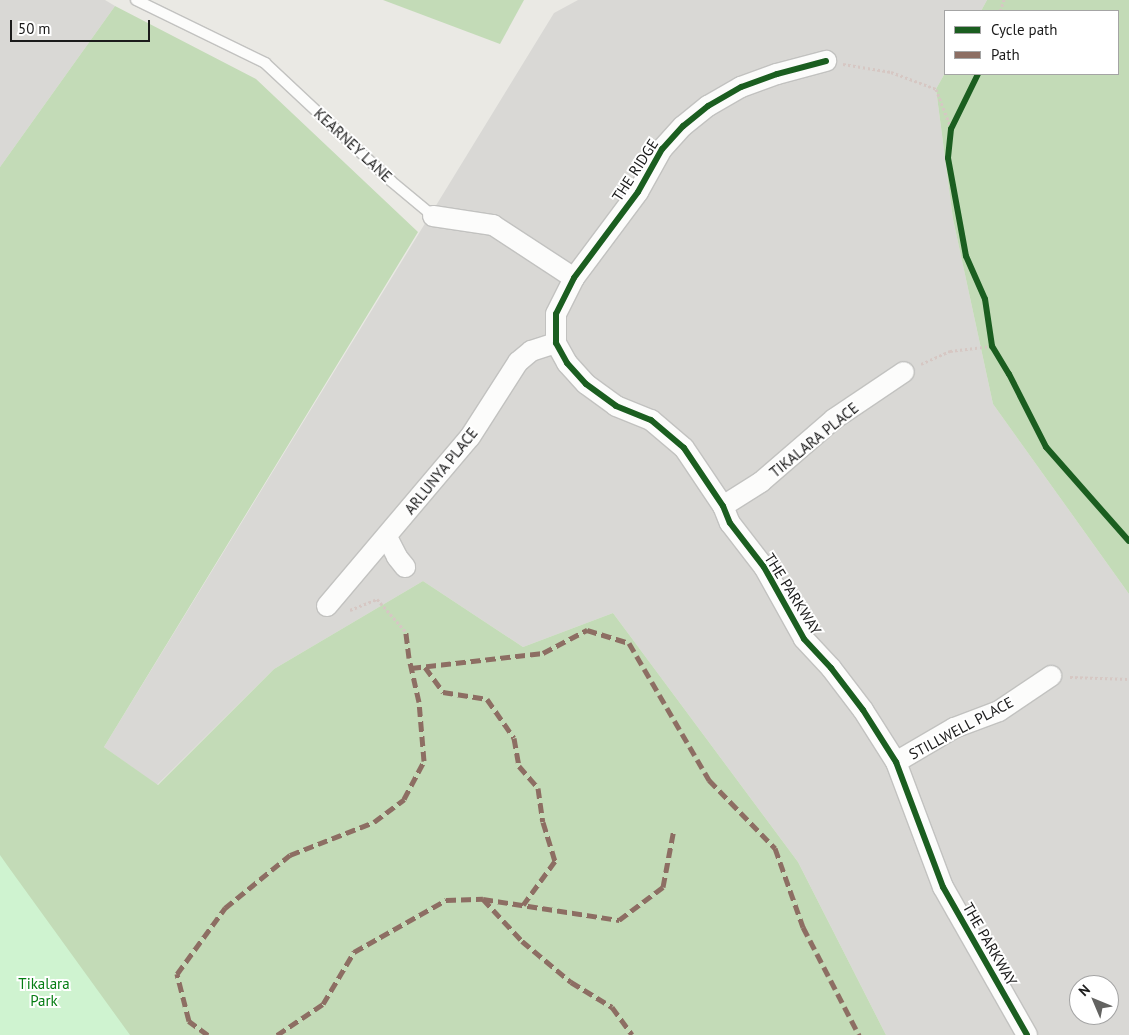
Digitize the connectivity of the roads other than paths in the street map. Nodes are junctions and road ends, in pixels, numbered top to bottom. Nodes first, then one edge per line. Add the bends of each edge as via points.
1 (136, 0) edge
2 (826, 61) road end
3 (433, 216) joint
4 (574, 278) junction
5 (556, 343) junction
6 (904, 372) road end
7 (723, 506) junction
8 (387, 537) junction
9 (405, 568) dead end
10 (327, 606) road end
11 (1051, 676) road end
12 (896, 762) junction
13 (1027, 1035) edge

1 - 3 lane, KEARNEY LANE via 265,64 391,182
2 - 4 street, THE RIDGE via 741,87 708,106 683,126 662,149 638,192
3 - 4 street, KEARNEY LANE via 493,225
4 - 5 street, THE RIDGE via 556,314
5 - 7 street, THE PARKWAY via 567,363 586,384 616,406 651,420 684,448
5 - 8 street, ARLUNYA PLACE via 531,351 518,362 470,436
6 - 7 street, TIKALARA PLACE via 834,420 762,482
7 - 12 street, THE PARKWAY via 730,523 764,567 804,639 858,703
8 - 9 street
8 - 10 street, ARLUNYA PLACE
11 - 12 street, STILLWELL PLACE via 999,711 954,728
12 - 13 street, THE PARKWAY via 943,887

